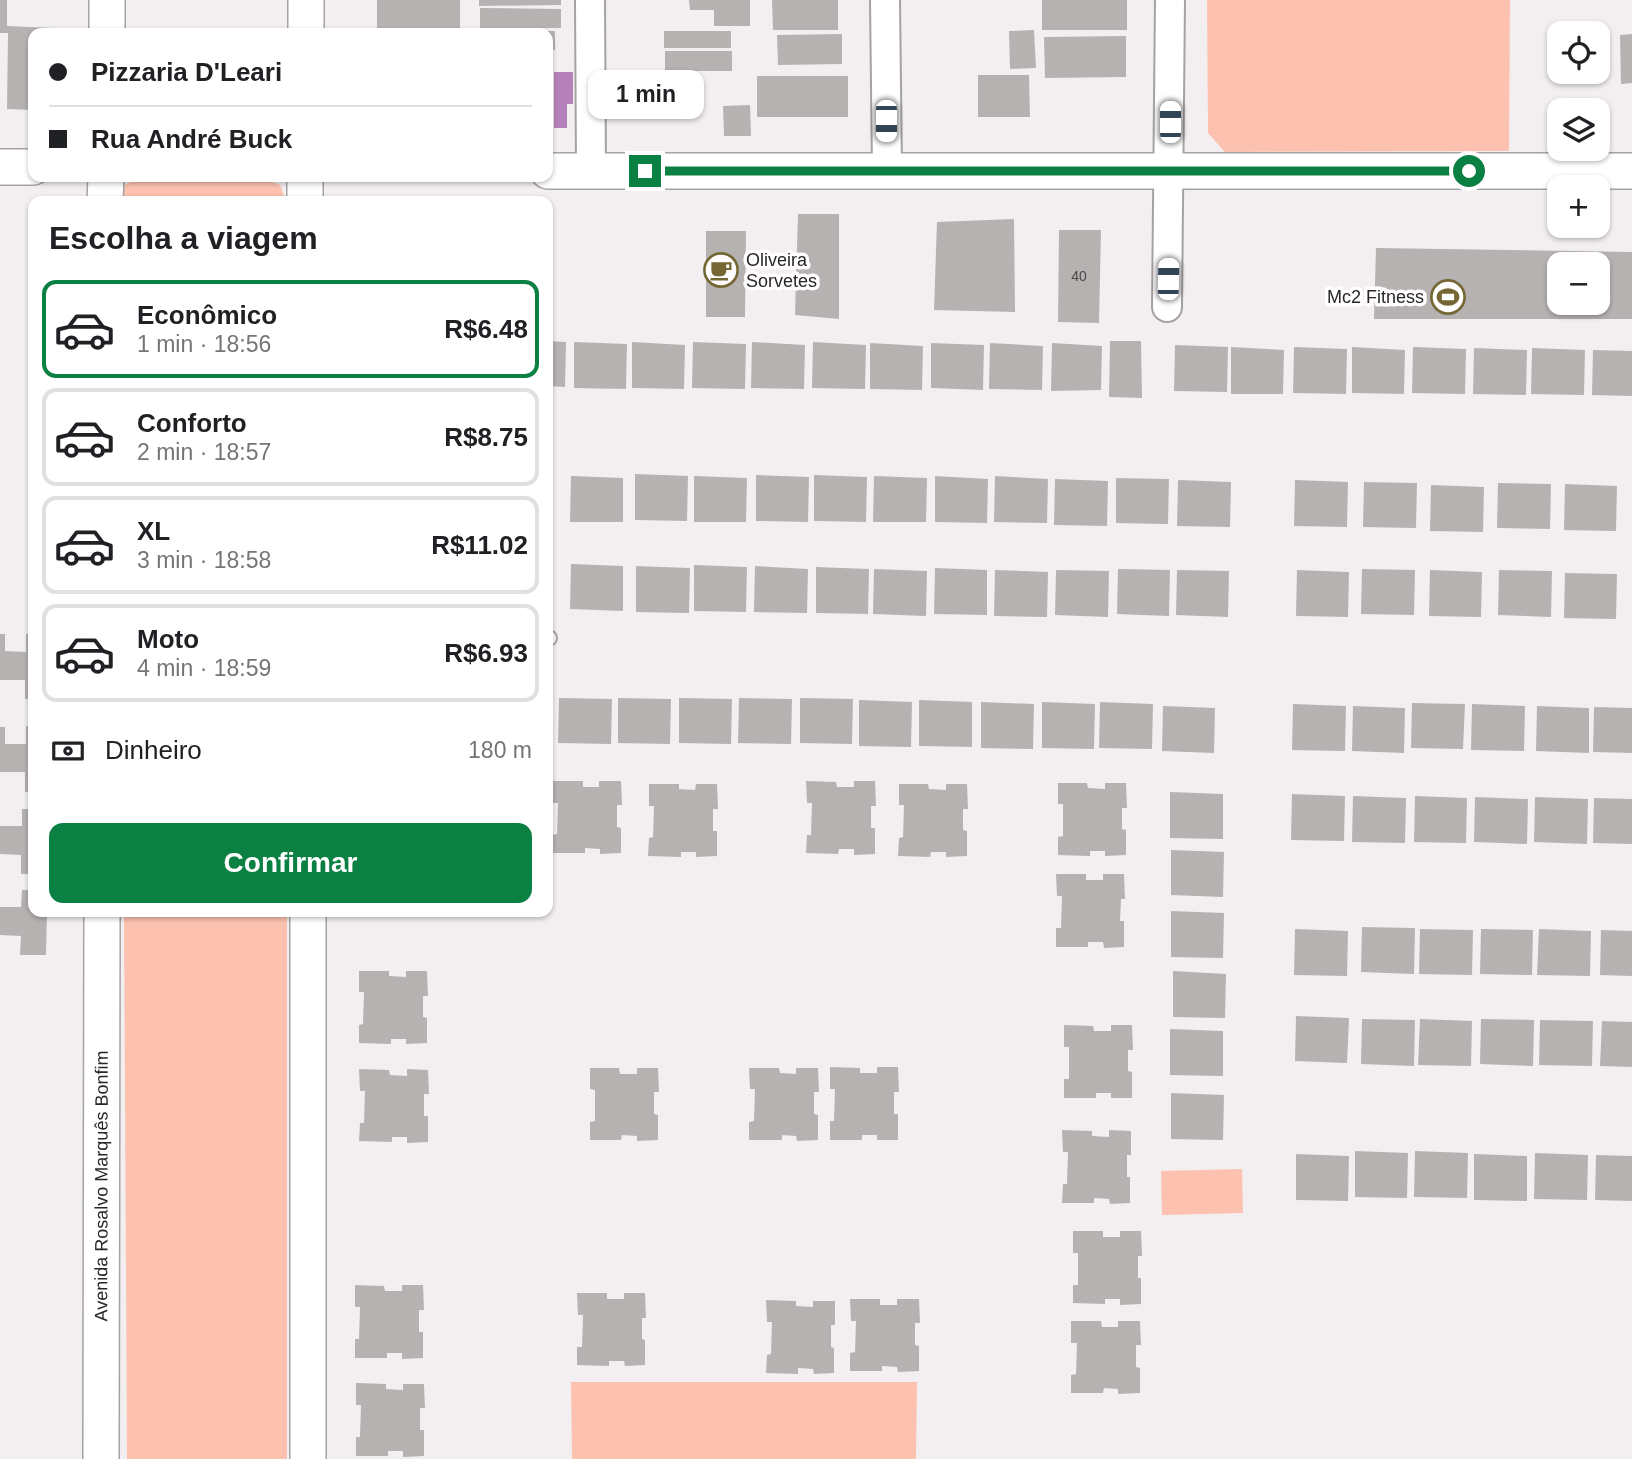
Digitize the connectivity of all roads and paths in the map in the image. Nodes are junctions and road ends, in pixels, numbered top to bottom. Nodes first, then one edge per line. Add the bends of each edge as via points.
1 (107, 0) edge
2 (306, 0) edge
3 (590, 0) edge
4 (885, 0) edge
5 (1170, 0) edge
6 (107, 28) edge
7 (306, 28) edge
8 (0, 167) edge
9 (28, 167) edge
10 (887, 170) junction
11 (1169, 170) junction
12 (553, 171) edge
13 (591, 171) junction
14 (1632, 171) edge
15 (1167, 307) dead end
16 (102, 917) edge
17 (307, 917) edge
18 (102, 1459) edge
19 (309, 1459) edge

1 - 6 street
2 - 7 street
3 - 13 street
4 - 10 street
5 - 11 street
8 - 9 street
10 - 11 street
10 - 13 street
11 - 14 street
11 - 15 street
12 - 13 street
16 - 18 street, Avenida Rosalvo Marquês Bonfim
17 - 19 street

